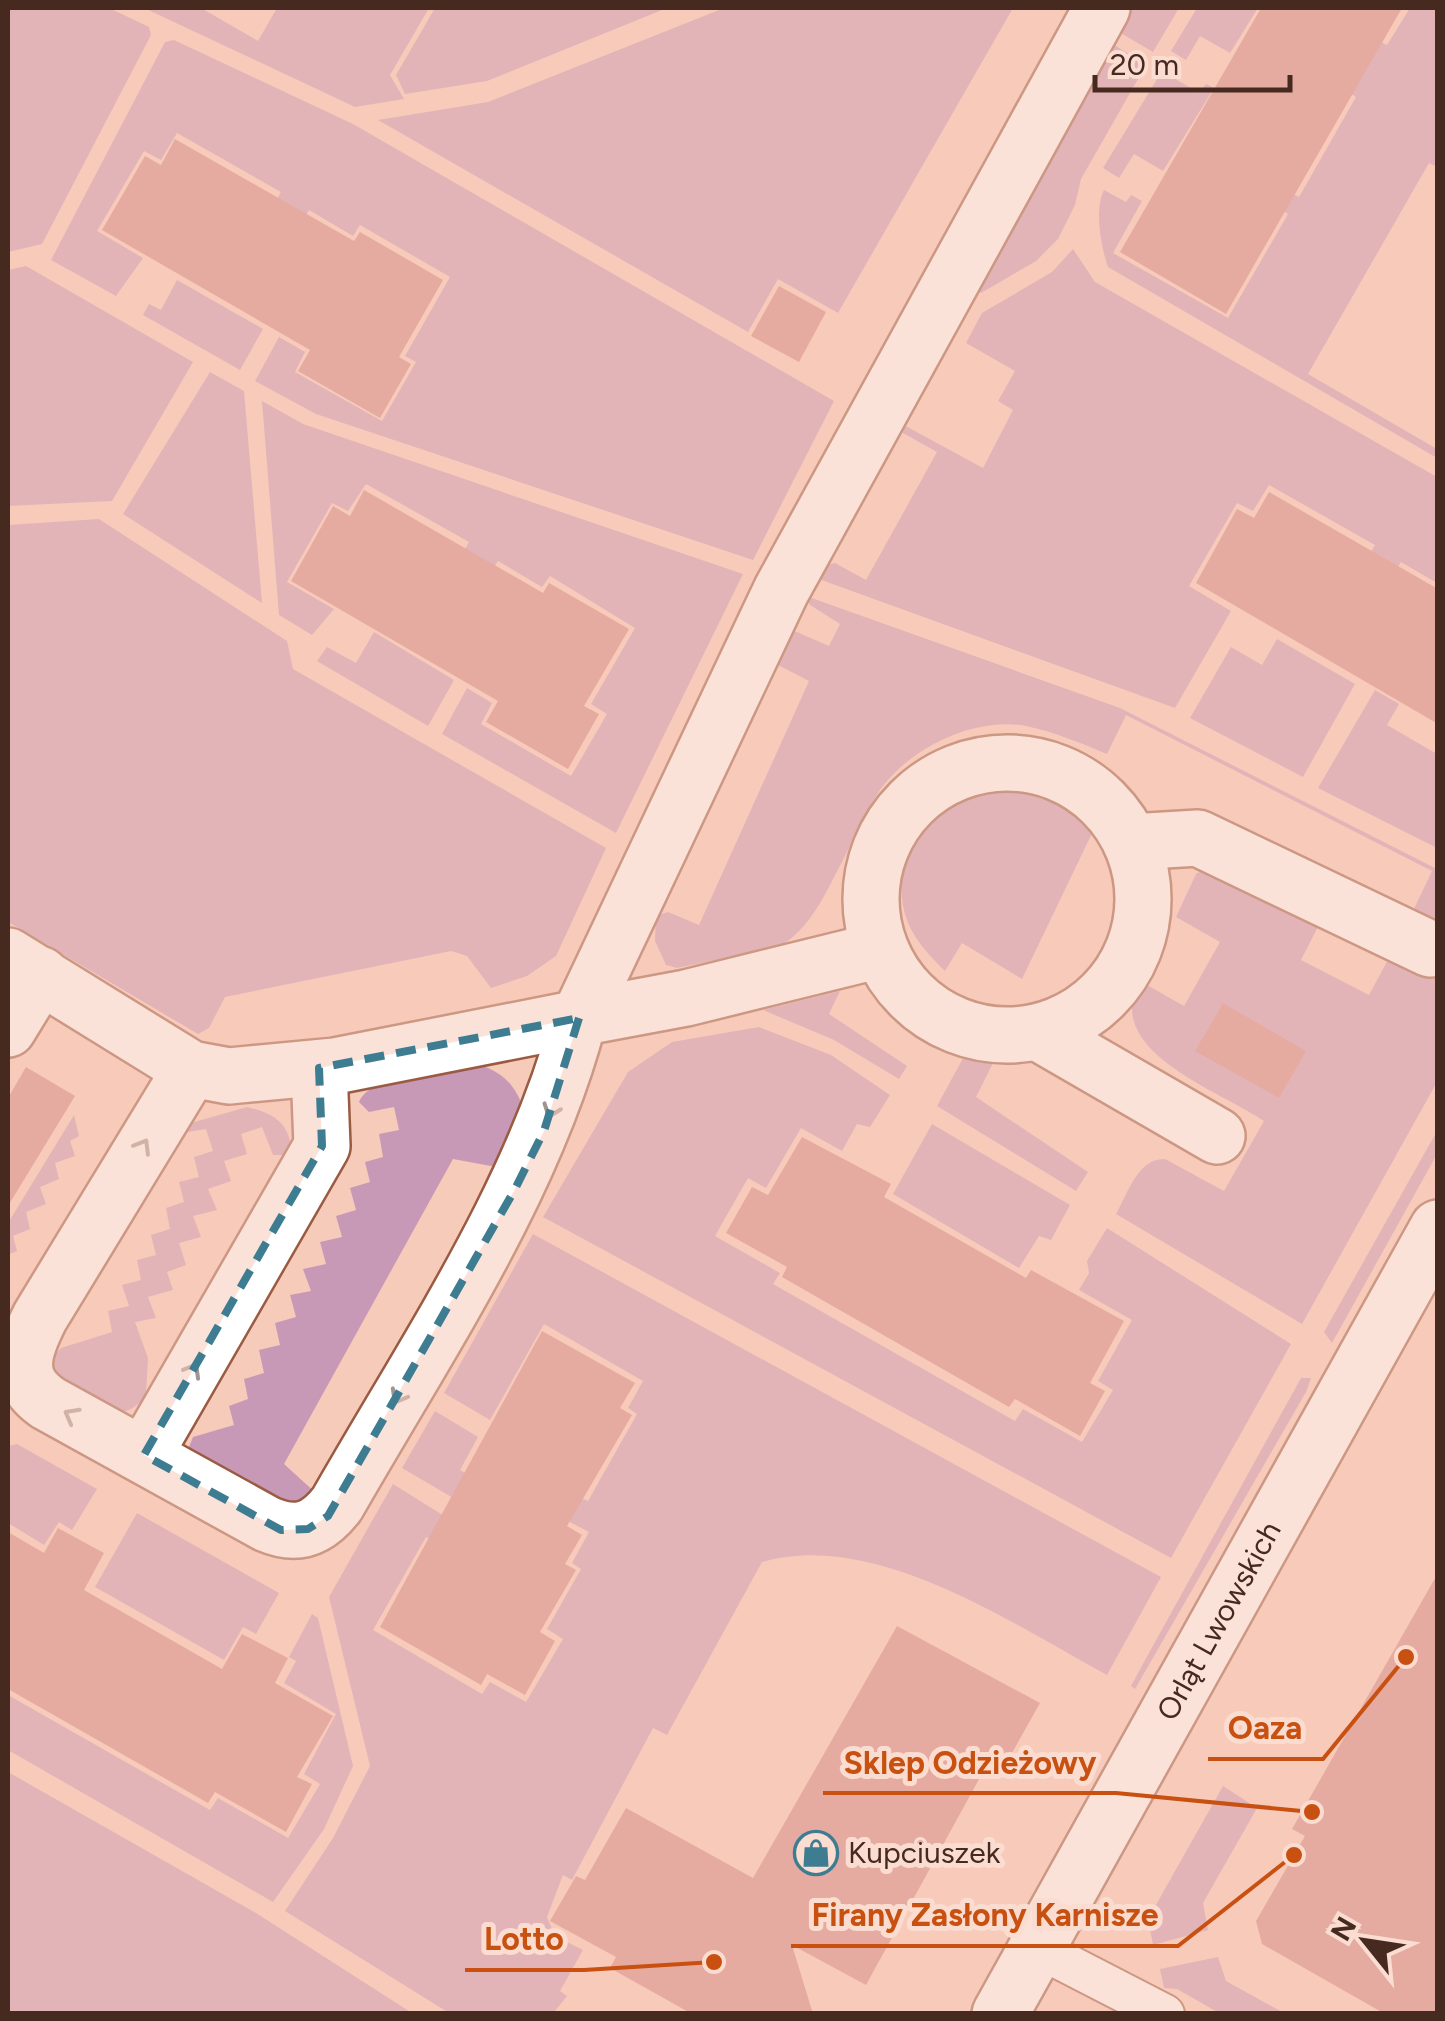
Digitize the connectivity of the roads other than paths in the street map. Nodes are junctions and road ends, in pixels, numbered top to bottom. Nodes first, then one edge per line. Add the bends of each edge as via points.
1 (1102, 8) edge
2 (1132, 842) junction
3 (1430, 949) dead end
4 (880, 950) junction
5 (24, 965) edge
6 (580, 1018) junction
7 (8, 1029) edge
8 (1039, 1033) junction
9 (191, 1068) junction
10 (319, 1068) junction
11 (1217, 1136) dead end
12 (1438, 1228) edge
13 (144, 1455) junction
14 (1037, 1948) junction
15 (1000, 2014) edge
16 (1165, 2014) edge

1 - 6 street via 781,591
2 - 3 street via 1198,838
2 - 4 street via 1105,803 1067,776 1022,762 975,766 946,778 898,816 876,857 870,904
2 - 8 street via 1143,880 1142,920 1130,959 1107,992 1076,1017
4 - 6 street
4 - 8 street via 899,984 927,1011 999,1036
5 - 7 street
5 - 9 street
6 - 10 street
6 -> 13 street via 544,1131 514,1191 328,1516 308,1530 281,1530
8 - 11 street
9 - 10 street via 229,1076
13 -> 9 street via 34,1393 22,1369 40,1317
13 -> 10 street via 322,1146
12 - 14 street, Orląt Lwowskich
14 - 15 street, Orląt Lwowskich
14 - 16 lane

